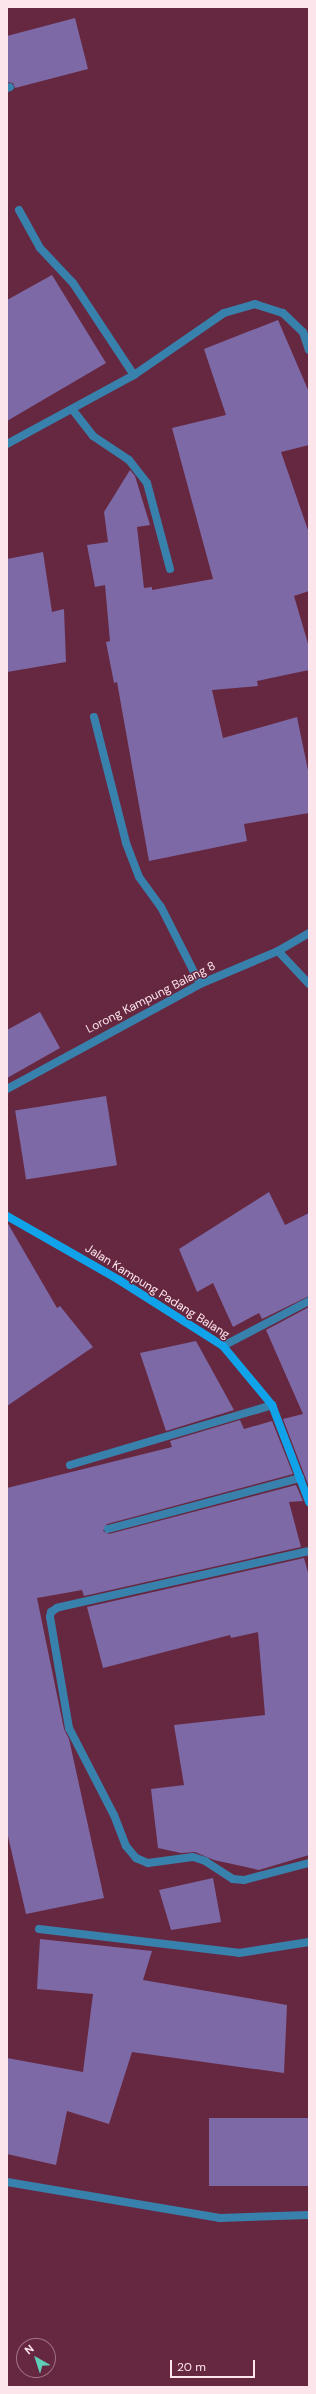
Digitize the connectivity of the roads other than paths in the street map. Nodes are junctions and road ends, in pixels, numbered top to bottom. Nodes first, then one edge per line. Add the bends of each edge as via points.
1 (19, 210) dead end
2 (306, 330) edge
3 (309, 350) edge
4 (134, 375) junction
5 (72, 409) junction
6 (7, 444) edge
7 (170, 569) dead end
8 (94, 717) dead end
9 (309, 933) edge
10 (278, 951) junction
11 (200, 984) junction
12 (309, 984) edge
13 (7, 1089) edge
14 (7, 1216) edge
15 (309, 1301) edge
16 (223, 1346) junction
17 (272, 1405) junction
18 (70, 1465) dead end
19 (300, 1478) junction
20 (309, 1502) edge
21 (108, 1529) dead end
22 (309, 1551) edge
23 (309, 1863) edge
24 (39, 1929) dead end
25 (309, 1942) edge
26 (7, 2182) edge
27 (309, 2215) edge

1 - 4 street via 40,248 73,283
2 - 3 street
2 - 4 street via 283,313 255,304 224,313
4 - 5 street
5 - 6 street
5 - 7 street via 93,436 129,460 147,482
8 - 11 street via 126,843 139,877 161,907
9 - 10 street, Lorong Kampung Balang 8
10 - 11 street, Lorong Kampung Balang 8
10 - 12 street
11 - 13 street, Lorong Kampung Balang 8
14 - 16 street, Jalan Kampung Padang Balang via 119,1280
15 - 16 street
16 - 17 street, Jalan Kampung Padang Balang
17 - 18 street
17 - 19 street, Jalan Kampung Padang Balang
19 - 20 street, Jalan Kampung Padang Balang
19 - 21 street
22 - 23 street via 57,1608 51,1612 50,1617 69,1728 114,1815 126,1846 136,1858 148,1863 193,1857 205,1861 233,1879 244,1880
24 - 25 street via 239,1953
26 - 27 street via 220,2218

